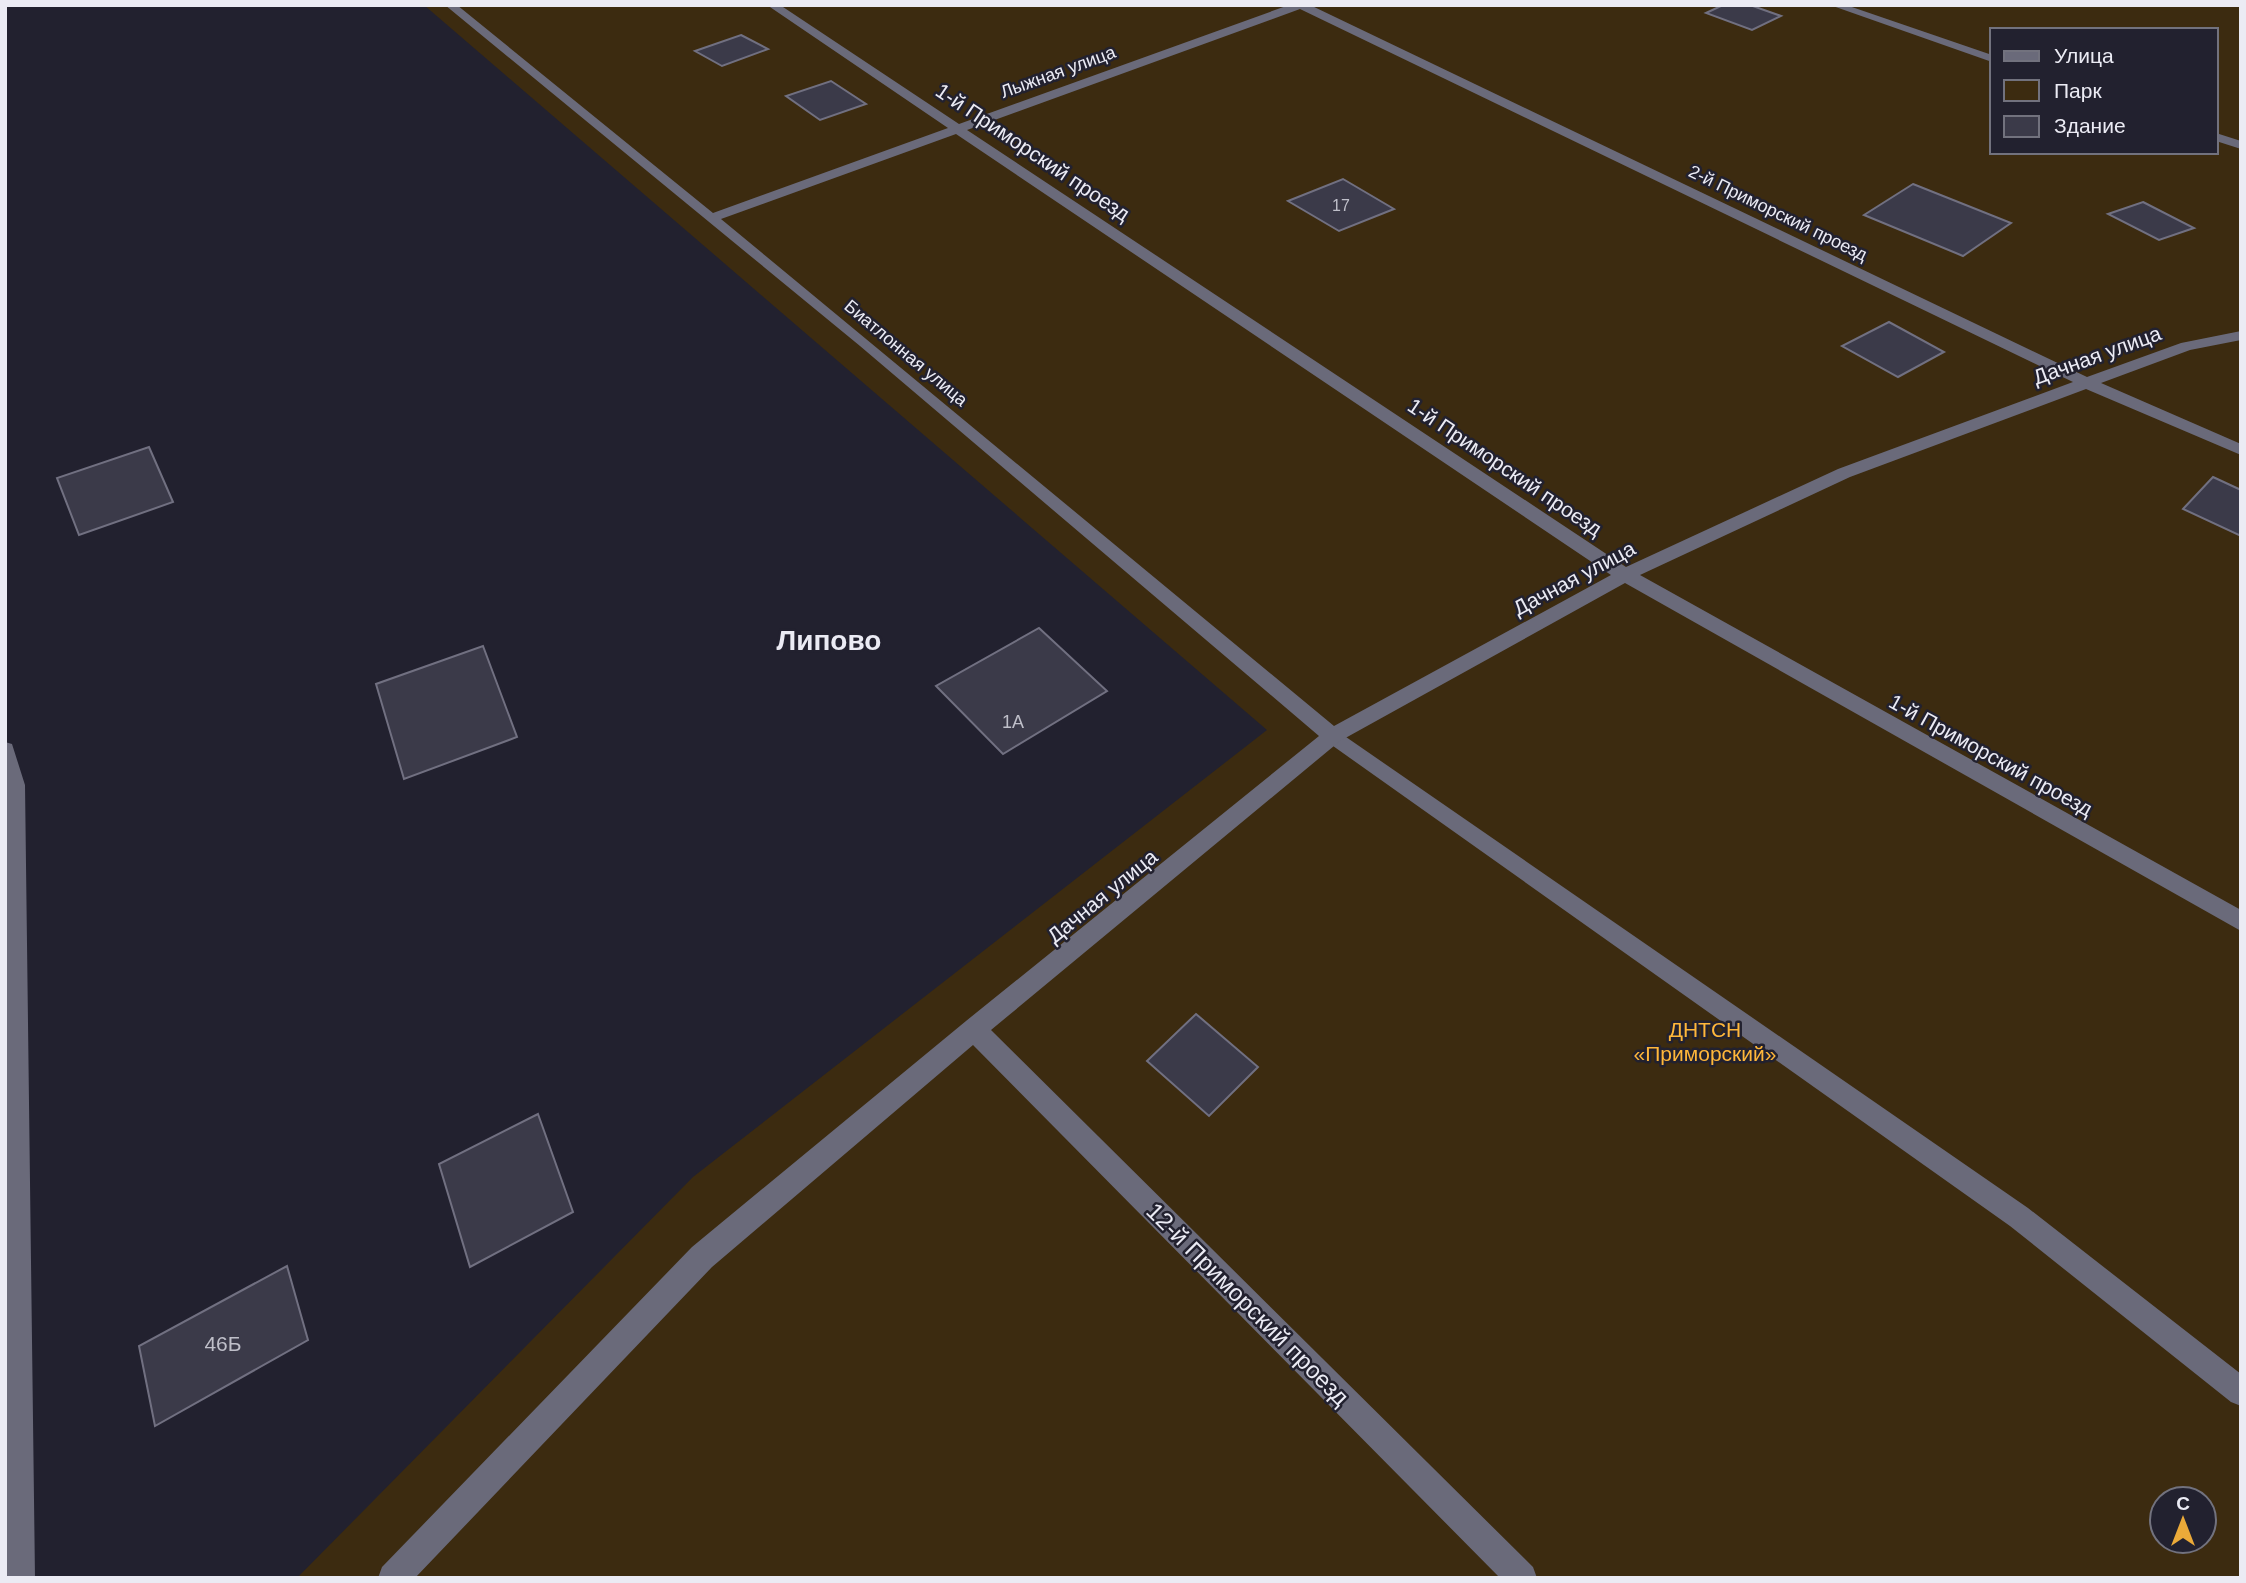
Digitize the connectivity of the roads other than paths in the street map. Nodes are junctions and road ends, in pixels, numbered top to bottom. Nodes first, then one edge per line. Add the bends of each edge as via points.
1 (450, 5) edge
2 (772, 5) edge
3 (1301, 5) edge
4 (1835, 5) edge
5 (1990, 58) edge
6 (955, 128) junction
7 (2218, 137) edge
8 (2241, 145) edge
9 (711, 218) junction
10 (2241, 335) edge
11 (2087, 383) junction
12 (2241, 450) edge
13 (1625, 575) junction
14 (1333, 736) junction
15 (5, 750) edge
16 (2241, 921) edge
17 (974, 1029) junction
18 (2241, 1392) edge
19 (19, 1578) edge
20 (393, 1578) edge
21 (1522, 1578) edge

1 - 9 street, Биатлонная улица
2 - 6 street, 1-й Приморский проезд
3 - 6 street, Лыжная улица
3 - 11 street, 2-й Приморский проезд
4 - 5 street
6 - 9 street, Лыжная улица
6 - 13 street, 1-й Приморский проезд
7 - 8 street
9 - 14 street, Биатлонная улица
10 - 11 street, Дачная улица via 2186,346
11 - 12 street, 2-й Приморский проезд
11 - 13 street, Дачная улица via 1844,473
13 - 14 street, Дачная улица
13 - 16 street, 1-й Приморский проезд
14 - 17 street, Дачная улица
14 - 18 street, Биатлонная улица via 2019,1217
15 - 19 street via 15,785
17 - 20 street, Дачная улица via 702,1257
17 - 21 street, 12-й Приморский проезд

